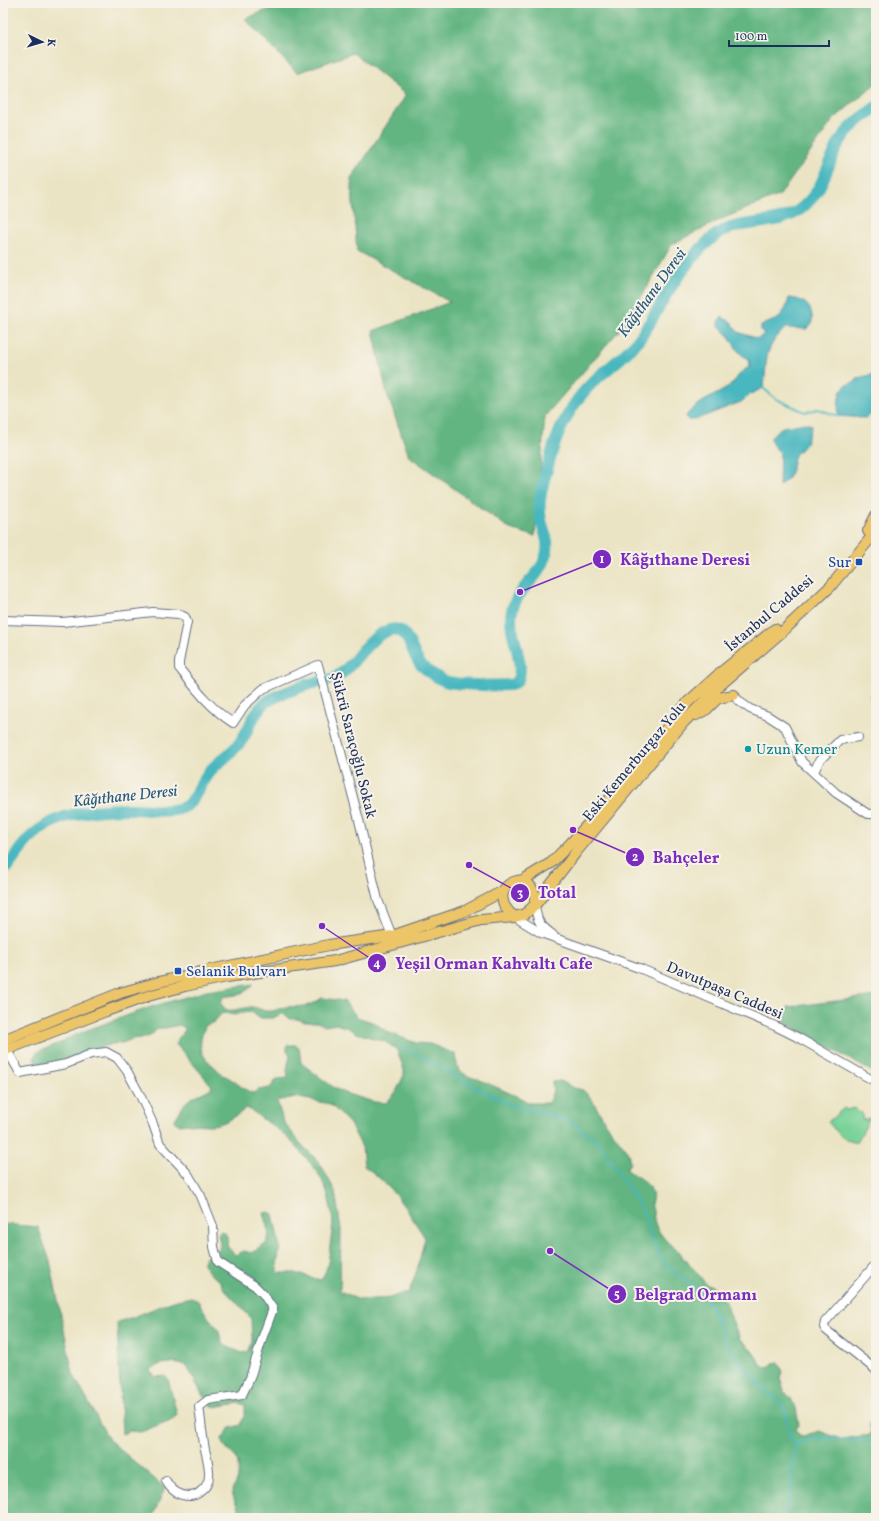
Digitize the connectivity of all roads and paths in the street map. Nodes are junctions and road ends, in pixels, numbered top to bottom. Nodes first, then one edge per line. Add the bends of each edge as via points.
1 (876, 515) edge
2 (876, 526) edge
3 (3, 620) edge
4 (720, 673) junction
5 (730, 677) junction
6 (722, 684) junction
7 (734, 695) junction
8 (684, 722) junction
9 (858, 737) dead end
10 (814, 772) junction
11 (876, 814) edge
12 (523, 880) junction
13 (503, 891) junction
14 (535, 905) junction
15 (515, 917) junction
16 (392, 936) junction
17 (556, 938) junction
18 (4, 1047) edge
19 (876, 1082) edge
20 (875, 1268) edge
21 (876, 1370) edge
22 (166, 1481) dead end

1 - 4 main road, İstanbul Caddesi via 865,537 837,574
2 - 5 main road, İstanbul Caddesi via 869,540 830,587
3 - 16 street, Şükrü Saraçoğlu Sokak via 63,622 153,612 179,614 188,622 179,668 202,697 233,723 245,705 264,689 318,665 378,900
4 - 5 main road
4 - 6 main road via 719,679
4 - 12 main road, Eski Kemerburgaz Yolu via 688,702 598,813 552,863
5 - 6 main road, Eski Kemerburgaz Yolu
5 - 7 main road
6 - 7 main road
6 - 8 main road, Eski Kemerburgaz Yolu
7 - 8 main road via 718,698 707,709
7 - 10 street via 750,710 768,716 785,727 802,762
8 - 14 main road, Eski Kemerburgaz Yolu
9 - 10 street via 840,740 819,761
10 - 11 street via 836,793 868,814
12 - 13 main road via 509,884
12 - 14 main road via 532,887 536,898
13 - 15 main road via 505,908
13 - 16 main road via 465,911
14 - 15 main road via 526,914
14 - 17 street via 537,919
15 - 17 street, Davutpaşa Caddesi via 541,933
15 - 18 main road via 481,920 335,961 185,986 148,996
16 - 18 main road via 330,945 205,971 120,993
17 - 19 street, Davutpaşa Caddesi via 639,968 775,1026
18 - 22 street via 20,1073 66,1064 91,1054 106,1052 117,1058 140,1095 160,1144 188,1174 201,1196 213,1226 218,1262 259,1290 273,1309 242,1395 208,1400 199,1407 209,1471 204,1489 196,1495 189,1496 172,1490
20 - 21 street via 825,1322 824,1327

